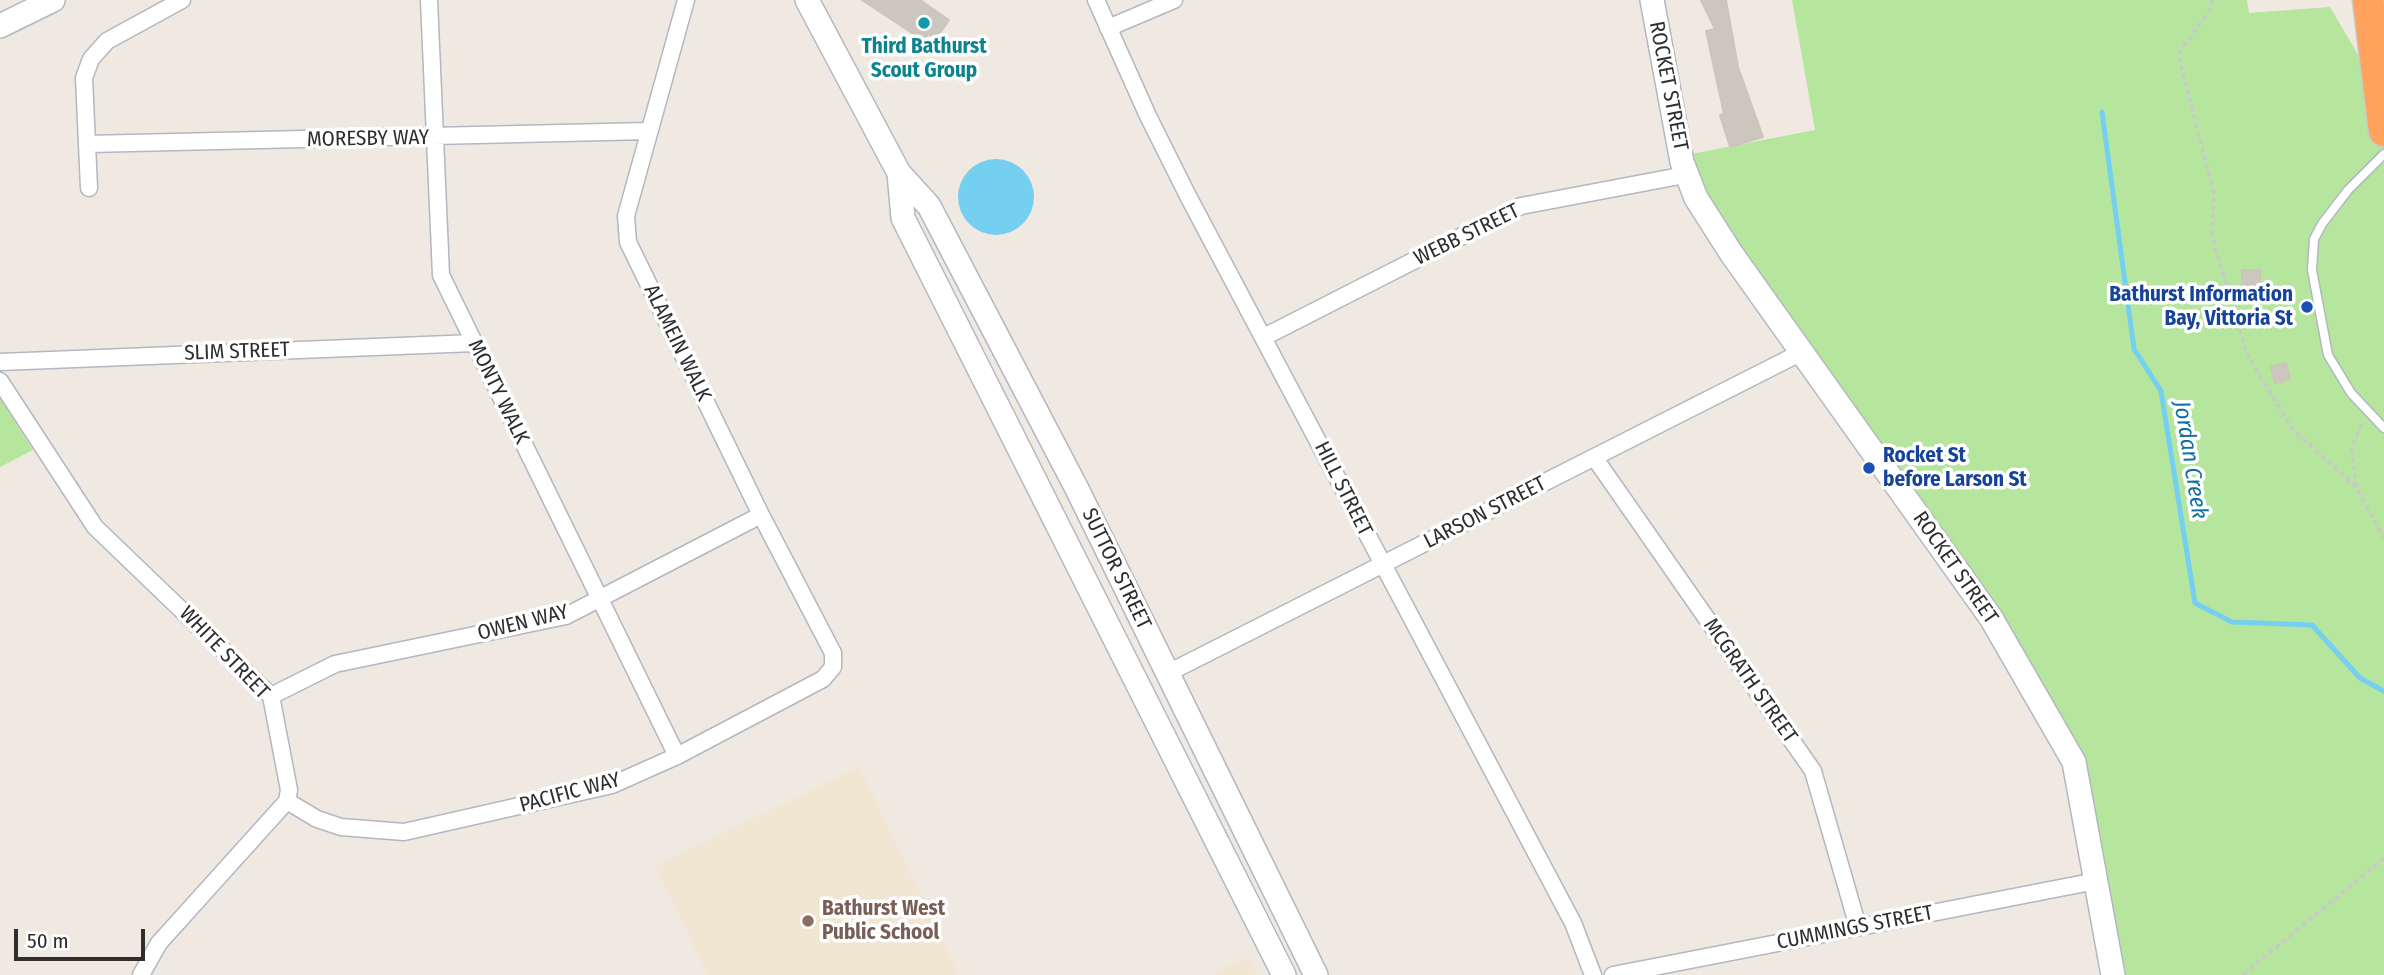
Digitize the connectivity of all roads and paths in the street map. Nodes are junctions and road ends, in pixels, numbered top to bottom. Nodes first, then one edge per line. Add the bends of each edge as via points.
1 (53, 0) edge
2 (182, 0) edge
3 (429, 0) edge
4 (686, 0) edge
5 (807, 0) edge
6 (1097, 0) edge
7 (1174, 0) edge
8 (1652, 0) edge
9 (2212, 0) edge
10 (2368, 0) edge
11 (0, 26) edge
12 (1108, 28) junction
13 (2380, 85) edge
14 (648, 131) junction
15 (2384, 131) edge
16 (435, 138) junction
17 (88, 144) junction
18 (2384, 154) edge
19 (899, 173) junction
20 (1685, 175) junction
21 (89, 188) dead end
22 (1264, 337) junction
23 (474, 343) junction
24 (1801, 352) junction
25 (0, 362) edge
26 (0, 381) edge
27 (2367, 411) junction
28 (2384, 428) edge
29 (1594, 457) junction
30 (2356, 487) junction
31 (761, 515) junction
32 (2384, 538) edge
33 (1382, 565) junction
34 (600, 599) junction
35 (833, 667) joint
36 (1167, 673) junction
37 (271, 696) junction
38 (677, 756) junction
39 (287, 801) junction
40 (2384, 858) edge
41 (2096, 881) junction
42 (1858, 927) junction
43 (141, 975) edge
44 (1283, 975) edge
45 (1315, 975) edge
46 (1593, 975) edge
47 (1614, 975) edge
48 (2113, 975) edge
49 (2243, 975) edge

1 - 11 main road
2 - 17 street via 107,41 91,59 84,78
3 - 16 street, MONTY WALK
4 - 14 street, ALAMEIN WALK
5 - 19 main road, SUTTOR STREET
6 - 12 street, HILL STREET
7 - 12 street
8 - 20 main road, ROCKET STREET
9 - 30 path via 2212,7 2178,54 2214,194 2212,236 2247,355 2292,429
10 - 13 highway
12 - 22 street, HILL STREET via 1153,128
13 - 15 highway
14 - 16 street, MORESBY WAY
14 - 31 street, ALAMEIN WALK via 626,216 628,242
16 - 17 street, MORESBY WAY
16 - 23 street, MONTY WALK via 441,275
17 - 21 street
18 - 27 lane via 2330,211 2312,251 2328,355
19 - 36 main road, SUTTOR STREET via 929,206
19 - 44 main road, SUTTOR STREET via 904,218
20 - 22 street, WEBB STREET via 1521,206
20 - 24 main road, ROCKET STREET via 1713,226
22 - 33 street, HILL STREET
23 - 25 street, SLIM STREET
23 - 34 street, MONTY WALK
24 - 29 street, LARSON STREET
24 - 41 main road, ROCKET STREET via 1991,618 2053,721 2074,762
26 - 37 street, WHITE STREET via 95,527
27 - 28 lane
27 - 30 path via 2352,449
29 - 33 street, LARSON STREET
29 - 42 street, MCGRATH STREET via 1813,771
30 - 32 path
31 - 34 street, OWEN WAY
31 - 35 street, ALAMEIN WALK via 833,653
33 - 36 street, LARSON STREET
33 - 46 street, HILL STREET via 1573,923
34 - 37 street, OWEN WAY via 566,615 335,664
34 - 38 street, MONTY WALK
35 - 38 street, PACIFIC WAY via 823,679
36 - 45 main road, SUTTOR STREET
37 - 39 street, WHITE STREET via 289,790
38 - 39 street, PACIFIC WAY via 612,785 404,832 341,827
39 - 43 street via 159,943
40 - 49 path
41 - 42 street, CUMMINGS STREET
41 - 48 main road, ROCKET STREET
42 - 47 street, CUMMINGS STREET

